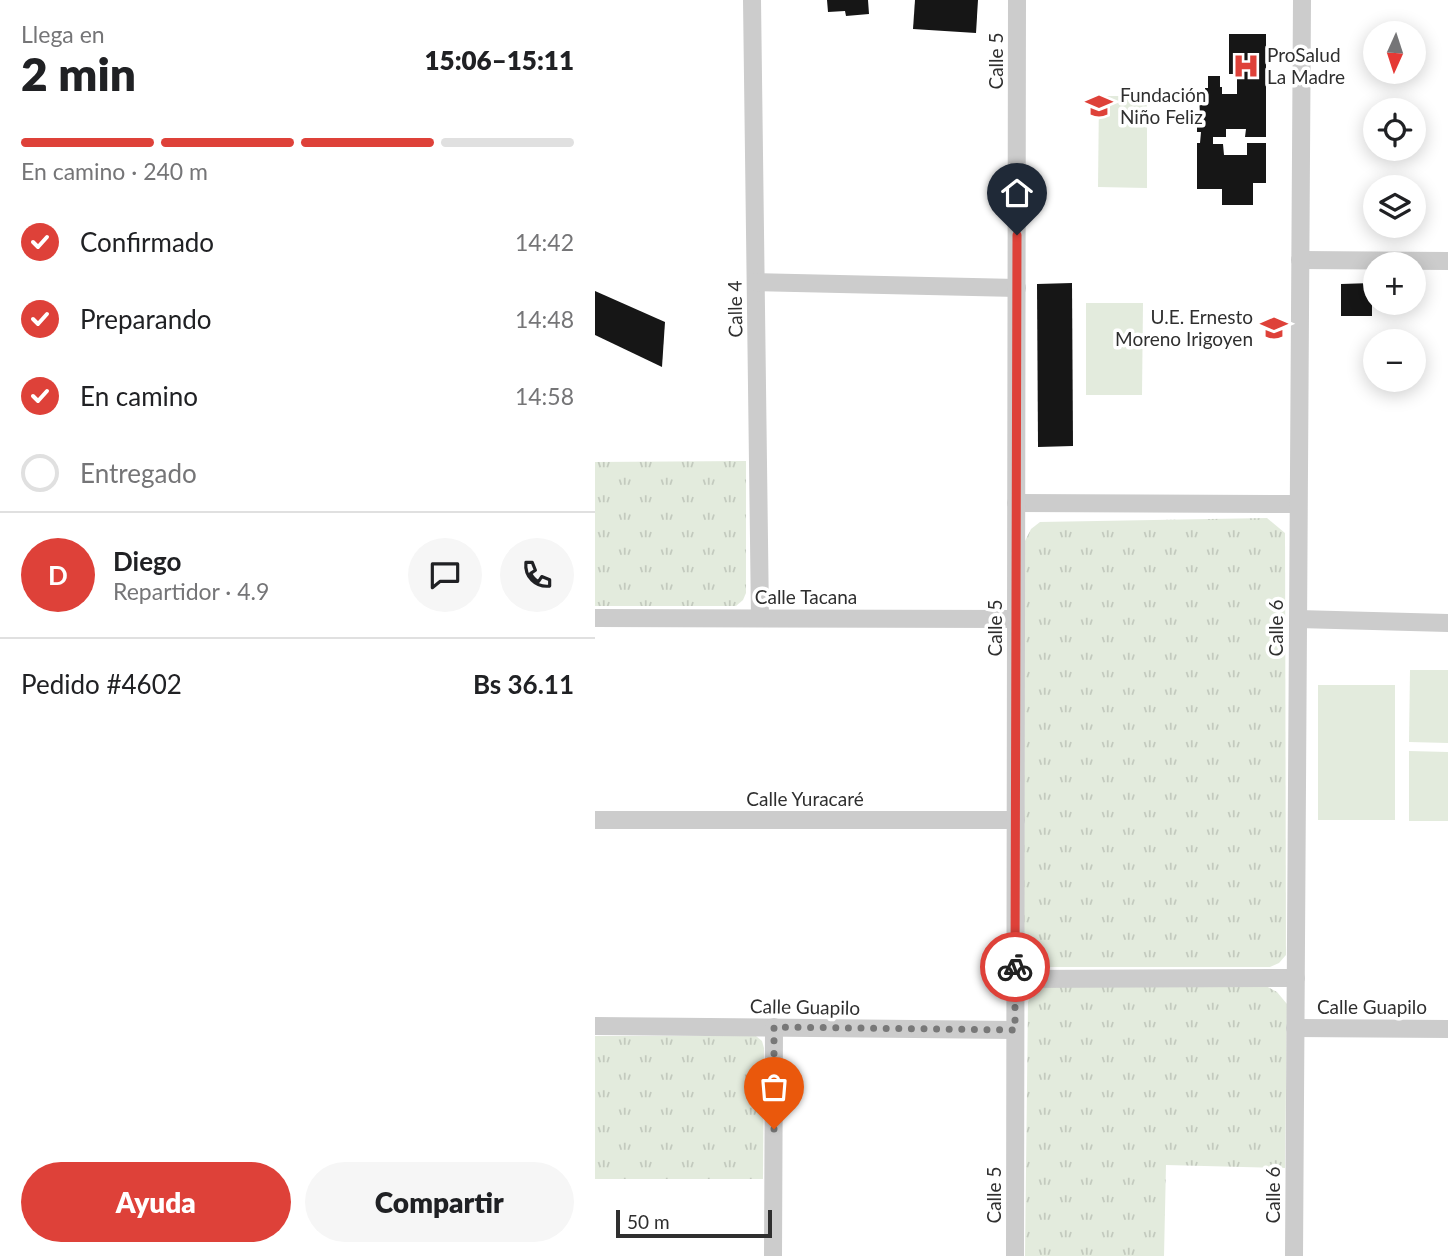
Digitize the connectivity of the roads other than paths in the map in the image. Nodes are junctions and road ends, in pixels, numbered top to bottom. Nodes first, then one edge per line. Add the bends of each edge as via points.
1 (753, 0) edge
2 (1017, 0) edge
3 (1301, 0) edge
4 (1300, 260) junction
5 (1448, 261) edge
6 (756, 282) junction
7 (1017, 288) junction
8 (1016, 503) junction
9 (1298, 504) junction
10 (595, 618) edge
11 (760, 618) junction
12 (1016, 619) junction
13 (1297, 620) junction
14 (1448, 623) edge
15 (595, 820) edge
16 (1016, 820) junction
17 (1296, 978) junction
18 (1015, 979) junction
19 (595, 1026) edge
20 (774, 1027) junction
21 (1295, 1028) junction
22 (1448, 1029) edge
23 (1015, 1030) junction
24 (773, 1256) edge
25 (1015, 1256) edge
26 (1294, 1256) edge

1 - 6 street, Calle 4
2 - 7 street, Calle 5
3 - 4 street, Calle 6
4 - 5 street
4 - 9 street, Calle 6
6 - 7 street
6 - 11 street, Calle 4
7 - 8 street, Calle 5
8 - 9 street
8 - 12 street, Calle 5
9 - 13 street, Calle 6
10 - 11 street, Calle Tacana
11 - 12 street, Calle Tacana
12 - 16 street, Calle 5
13 - 14 street
13 - 17 street, Calle 6
15 - 16 street, Calle Yuracaré
16 - 18 street, Calle 5
17 - 18 street, Calle Guapilo
17 - 21 street, Calle 6
18 - 23 street, Calle 5
19 - 20 street, Calle Guapilo
20 - 23 street, Calle Guapilo
20 - 24 street
21 - 22 street, Calle Guapilo
21 - 26 street, Calle 6
23 - 25 street, Calle 5

